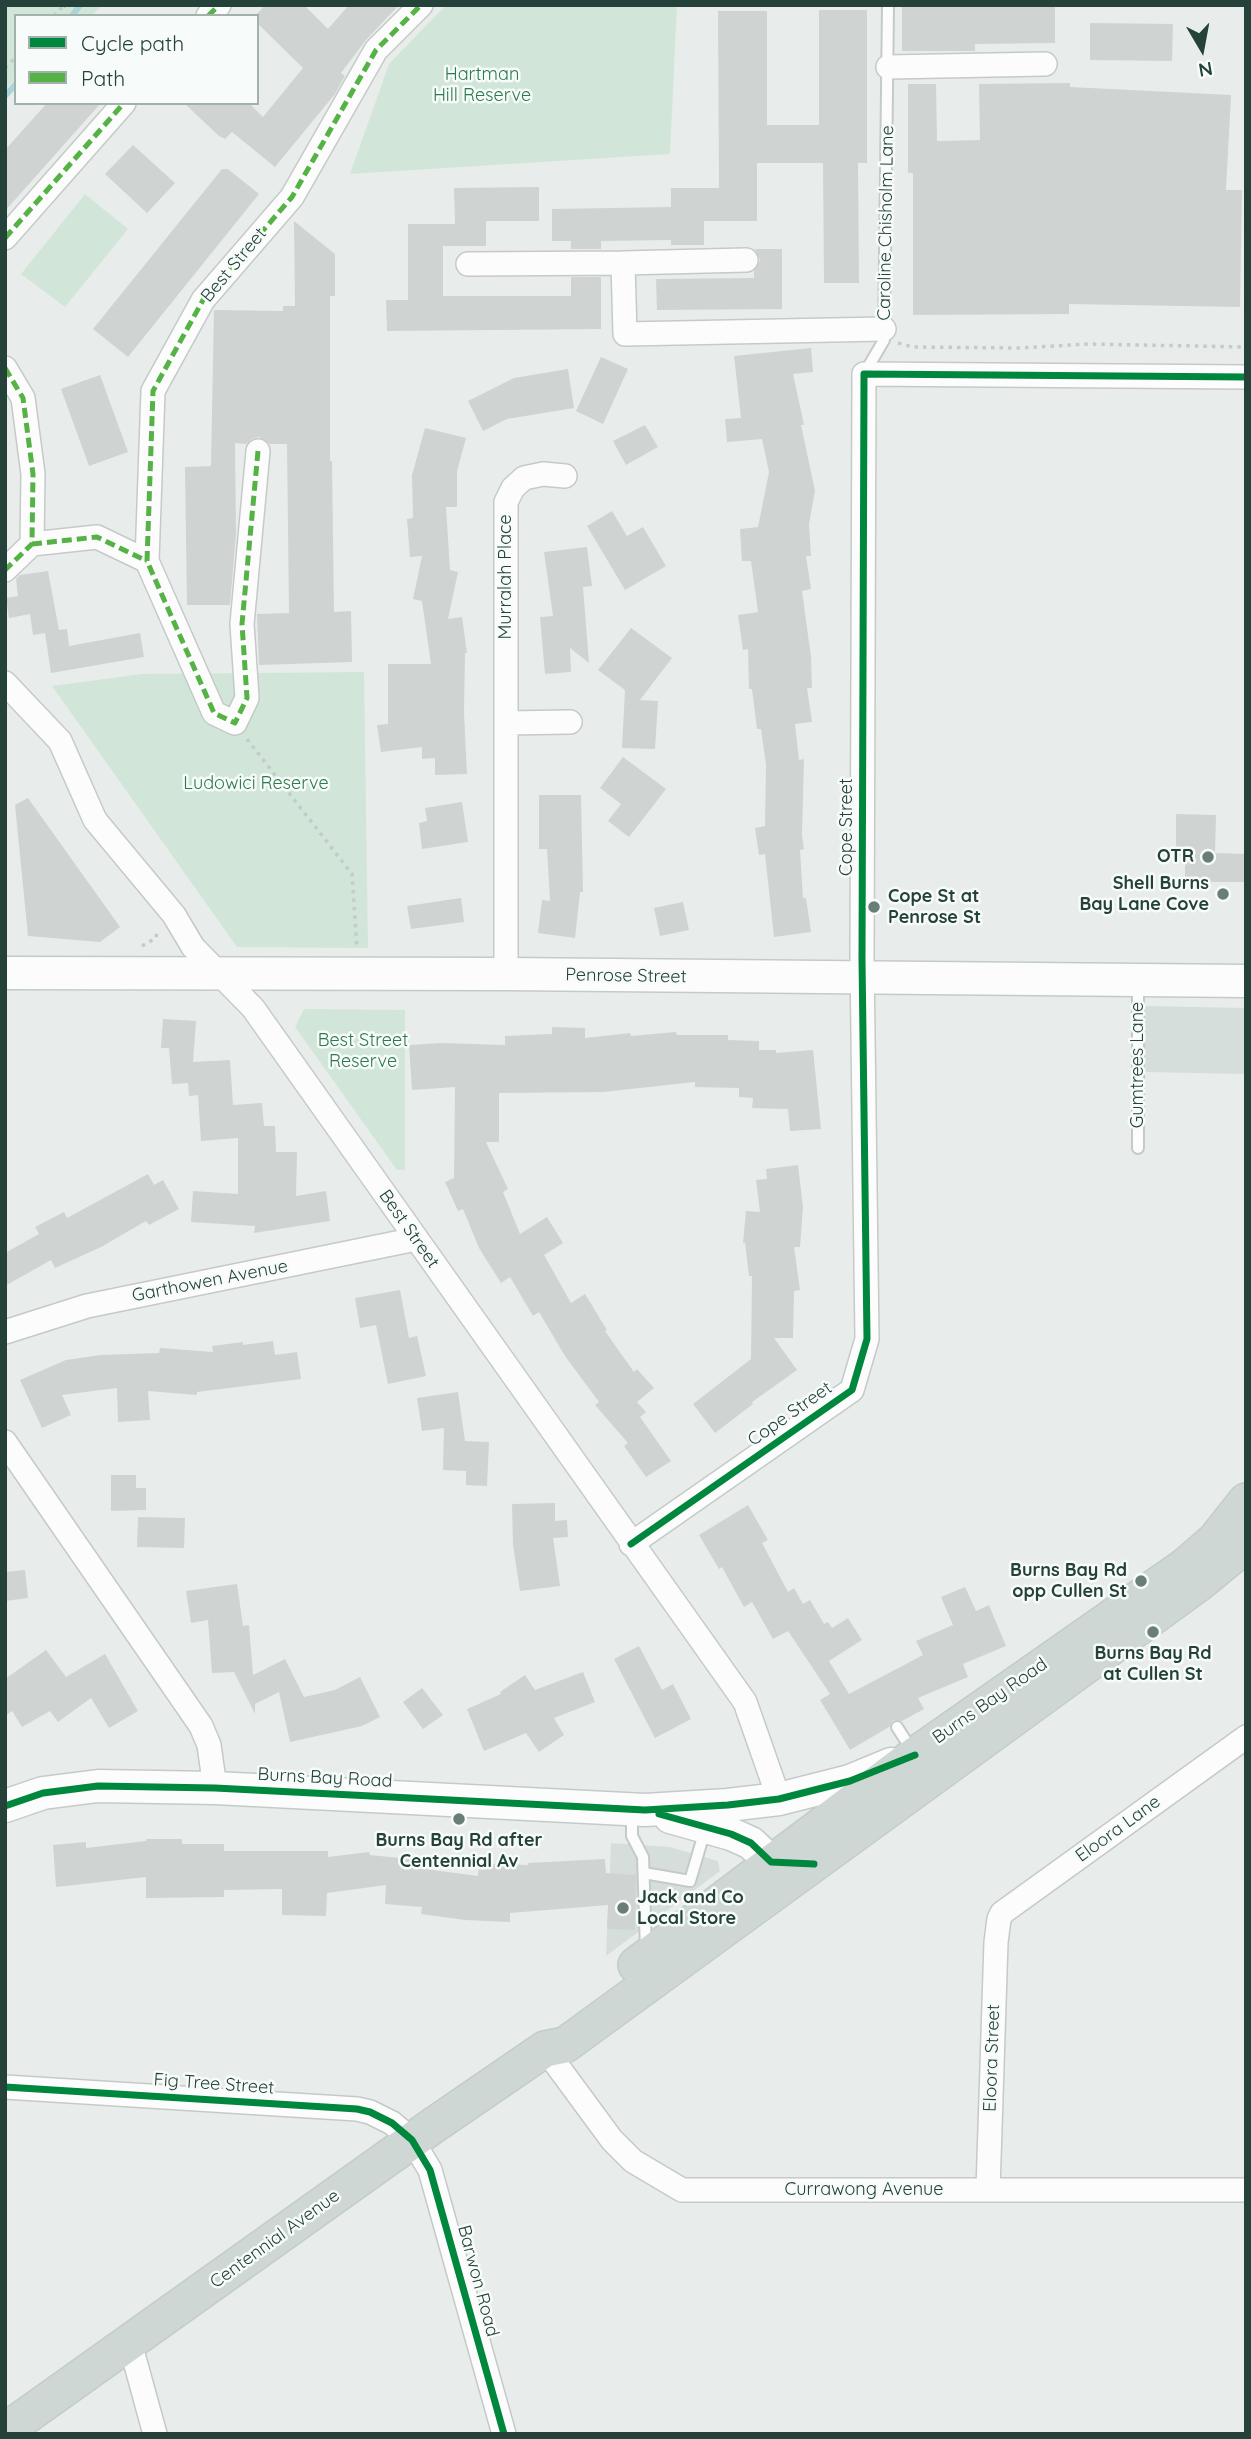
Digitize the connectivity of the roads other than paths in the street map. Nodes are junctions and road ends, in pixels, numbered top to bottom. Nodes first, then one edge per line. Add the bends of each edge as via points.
1 (421, 5) edge
2 (888, 5) edge
3 (1045, 64) dead end
4 (888, 67) junction
5 (122, 105) edge
6 (5, 238) edge
7 (746, 260) dead end
8 (623, 263) junction
9 (468, 264) dead end
10 (884, 334) junction
11 (5, 368) edge
12 (864, 374) junction
13 (1243, 377) edge
14 (258, 451) dead end
15 (565, 476) dead end
16 (32, 544) junction
17 (147, 561) junction
18 (5, 570) edge
19 (5, 683) edge
20 (570, 722) dead end
21 (506, 723) junction
22 (5, 973) edge
23 (222, 974) junction
24 (506, 974) junction
25 (863, 979) junction
26 (1138, 981) junction
27 (1246, 981) edge
28 (1138, 1148) dead end
29 (416, 1240) junction
30 (5, 1332) edge
31 (5, 1442) edge
32 (1246, 1501) edge
33 (1246, 1540) edge
34 (631, 1544) junction
35 (1246, 1737) edge
36 (917, 1759) junction
37 (215, 1788) junction
38 (779, 1799) junction
39 (5, 1806) edge
40 (639, 1810) junction
41 (706, 1827) junction
42 (771, 1862) junction
43 (814, 1864) junction
44 (644, 1873) junction
45 (699, 1895) junction
46 (998, 1926) joint
47 (646, 1956) junction
48 (545, 2049) junction
49 (5, 2087) edge
50 (412, 2140) junction
51 (988, 2190) junction
52 (1246, 2190) edge
53 (130, 2343) junction
54 (5, 2431) edge
55 (155, 2434) edge
56 (504, 2434) edge

1 - 17 street, Best Street via 376,50 292,197 204,299 153,391
2 - 4 lane, Caroline Chisholm Lane
3 - 4 street
4 - 10 lane, Caroline Chisholm Lane
5 - 6 street
7 - 8 street
8 - 9 street
8 - 10 street via 625,334
10 - 12 lane, Caroline Chisholm Lane
11 - 16 street via 23,398 33,474
12 - 13 street
12 - 25 street, Cope Street
14 - 17 street, Best Street via 242,624 247,698 235,723 214,713
15 - 21 street, Murralah Place via 524,478 506,502
16 - 17 street via 97,537
16 - 18 street
19 - 23 street, Best Street via 60,741 95,820 174,915 194,947
20 - 21 street
21 - 24 street, Murralah Place
22 - 23 main road, Penrose Street
23 - 24 main road, Penrose Street
23 - 29 street, Best Street via 253,1009
24 - 25 main road, Penrose Street
25 - 26 main road, Penrose Street
25 - 34 street, Cope Street via 867,1339 852,1390
26 - 27 main road, Penrose Street
26 - 28 lane, Gumtrees Lane
29 - 30 street, Garthowen Avenue via 87,1306
29 - 34 street, Best Street
31 - 37 street via 201,1726 209,1745
32 - 36 main road, Burns Bay Road via 1215,1540 1185,1566
33 - 36 main road, Burns Bay Road via 1214,1573 1056,1689
34 - 38 street, Best Street via 745,1702
35 - 46 street, Eloora Lane via 1012,1905 1002,1913
36 - 38 main road, Burns Bay Road
36 - 42 main road, Centennial Avenue
36 - 43 main road, Centennial Avenue
37 - 39 main road, Burns Bay Road via 98,1786 43,1793
37 - 40 main road, Burns Bay Road
38 - 40 main road, Burns Bay Road
40 - 41 main road, Burns Bay Road
40 - 44 lane via 632,1836 643,1857
41 - 42 main road, Burns Bay Road via 751,1843
41 - 45 lane
42 - 43 main road
42 - 45 main road, Centennial Avenue
43 - 48 main road, Centennial Avenue via 565,2045
44 - 45 lane
44 - 47 lane
45 - 47 main road, Centennial Avenue
46 - 51 street, Eloora Street
47 - 48 main road, Centennial Avenue via 552,2030
48 - 50 main road, Centennial Avenue
48 - 51 street, Currawong Avenue via 619,2147 633,2161 682,2190
49 - 50 street, Fig Tree Street via 357,2109 391,2123
50 - 53 main road, Centennial Avenue
50 - 56 street, Barwon Road via 435,2183
51 - 52 street, Currawong Avenue
53 - 54 main road, Centennial Avenue
53 - 55 street

